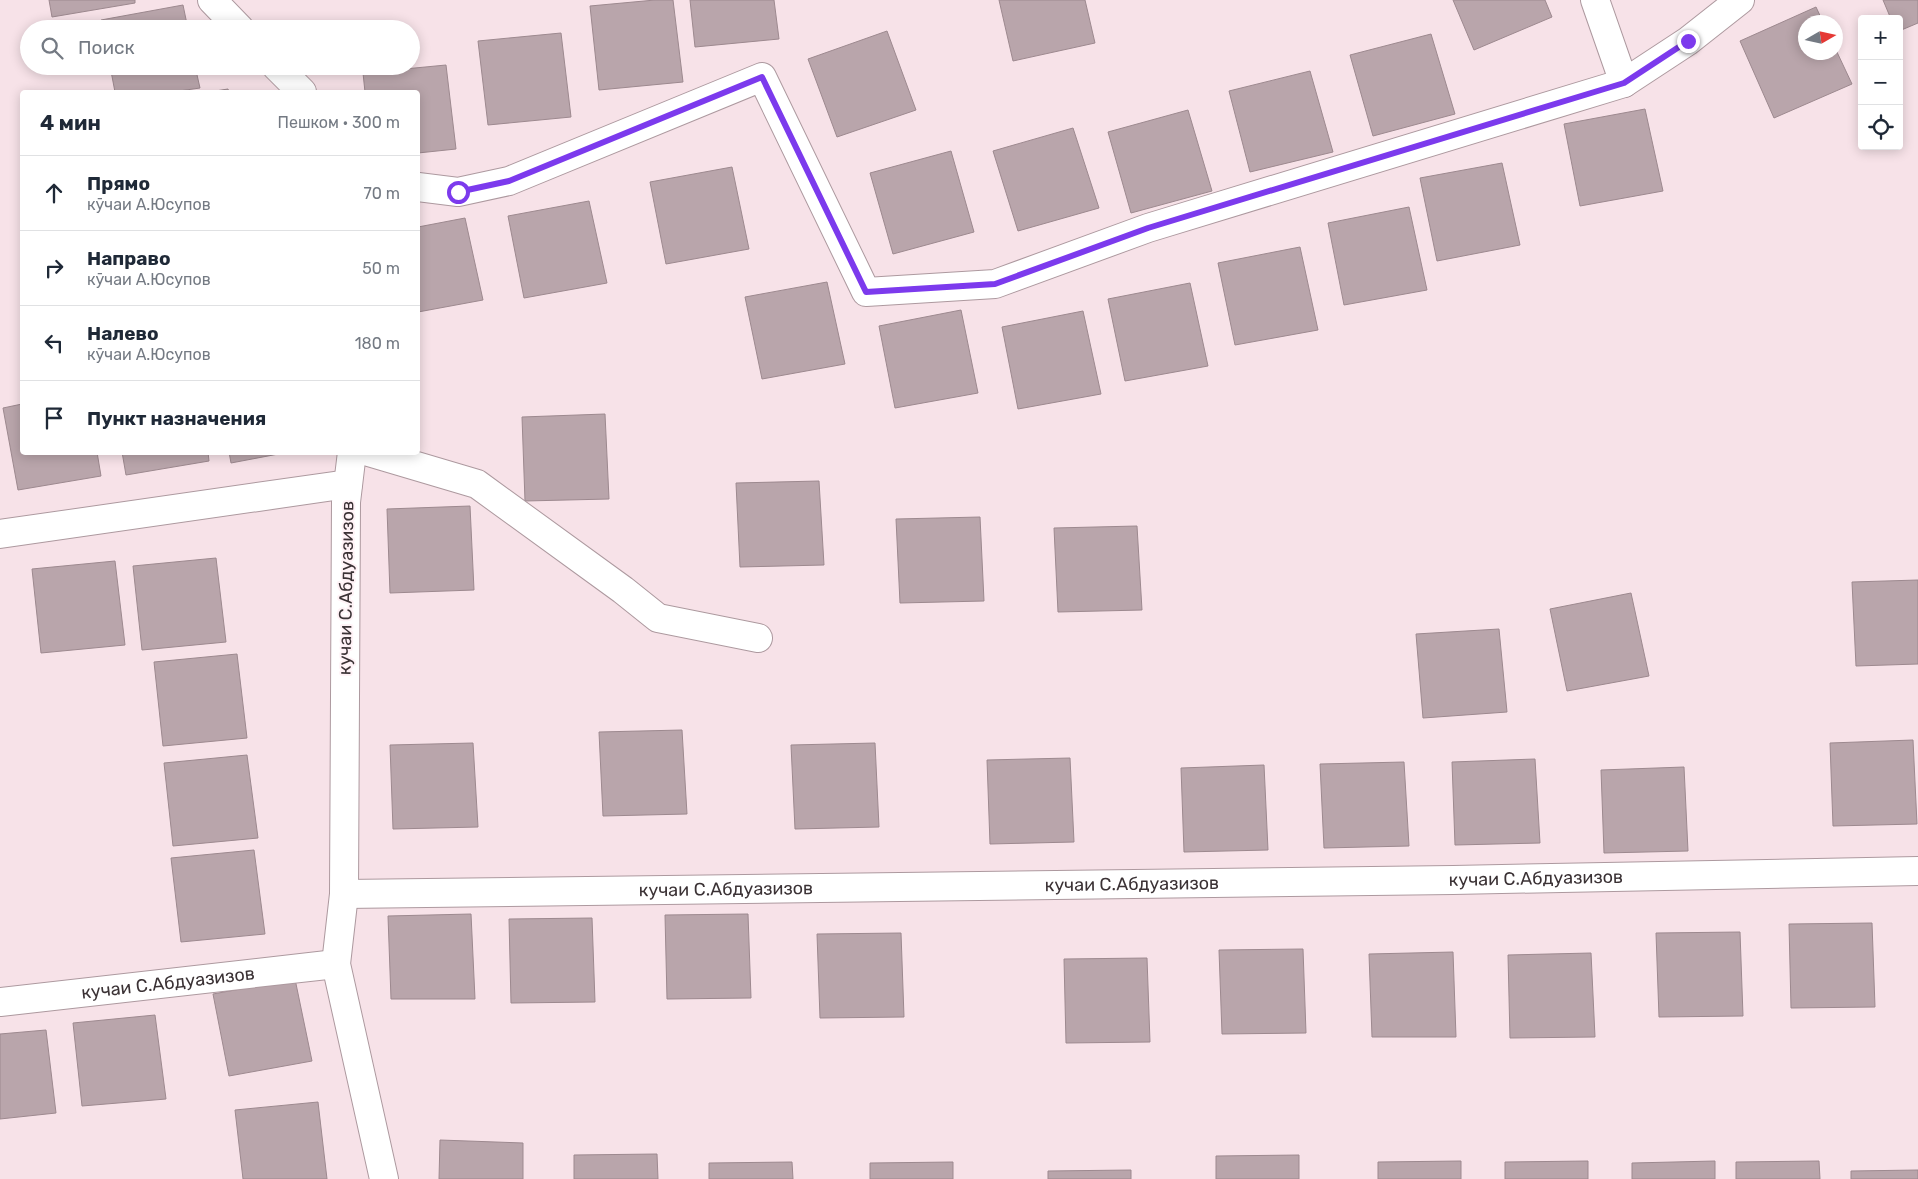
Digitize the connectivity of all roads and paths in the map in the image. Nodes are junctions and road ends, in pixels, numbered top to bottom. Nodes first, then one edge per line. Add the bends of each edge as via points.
1 (212, 0) edge
2 (1595, 0) edge
3 (1740, 0) edge
4 (231, 20) edge
5 (285, 75) edge
6 (1624, 83) junction
7 (300, 90) edge
8 (420, 187) edge
9 (352, 455) edge
10 (379, 455) edge
11 (348, 484) junction
12 (0, 534) edge
13 (758, 638) dead end
14 (1918, 872) edge
15 (344, 894) junction
16 (336, 964) junction
17 (0, 1002) edge
18 (384, 1179) edge

1 - 4 street
2 - 6 street
3 - 6 street via 1688,41
5 - 7 street
6 - 8 street via 1148,228 995,284 866,292 762,77 509,181 458,192
9 - 11 street
10 - 13 street via 477,484 658,618
11 - 12 street, кучаи С.Абдуазизов
11 - 15 street, кучаи С.Абдуазизов
14 - 15 street, кучаи С.Абдуазизов
15 - 16 street, кучаи С.Абдуазизов
16 - 17 street, кучаи С.Абдуазизов
16 - 18 street, кучаи С.Абдуазизов

